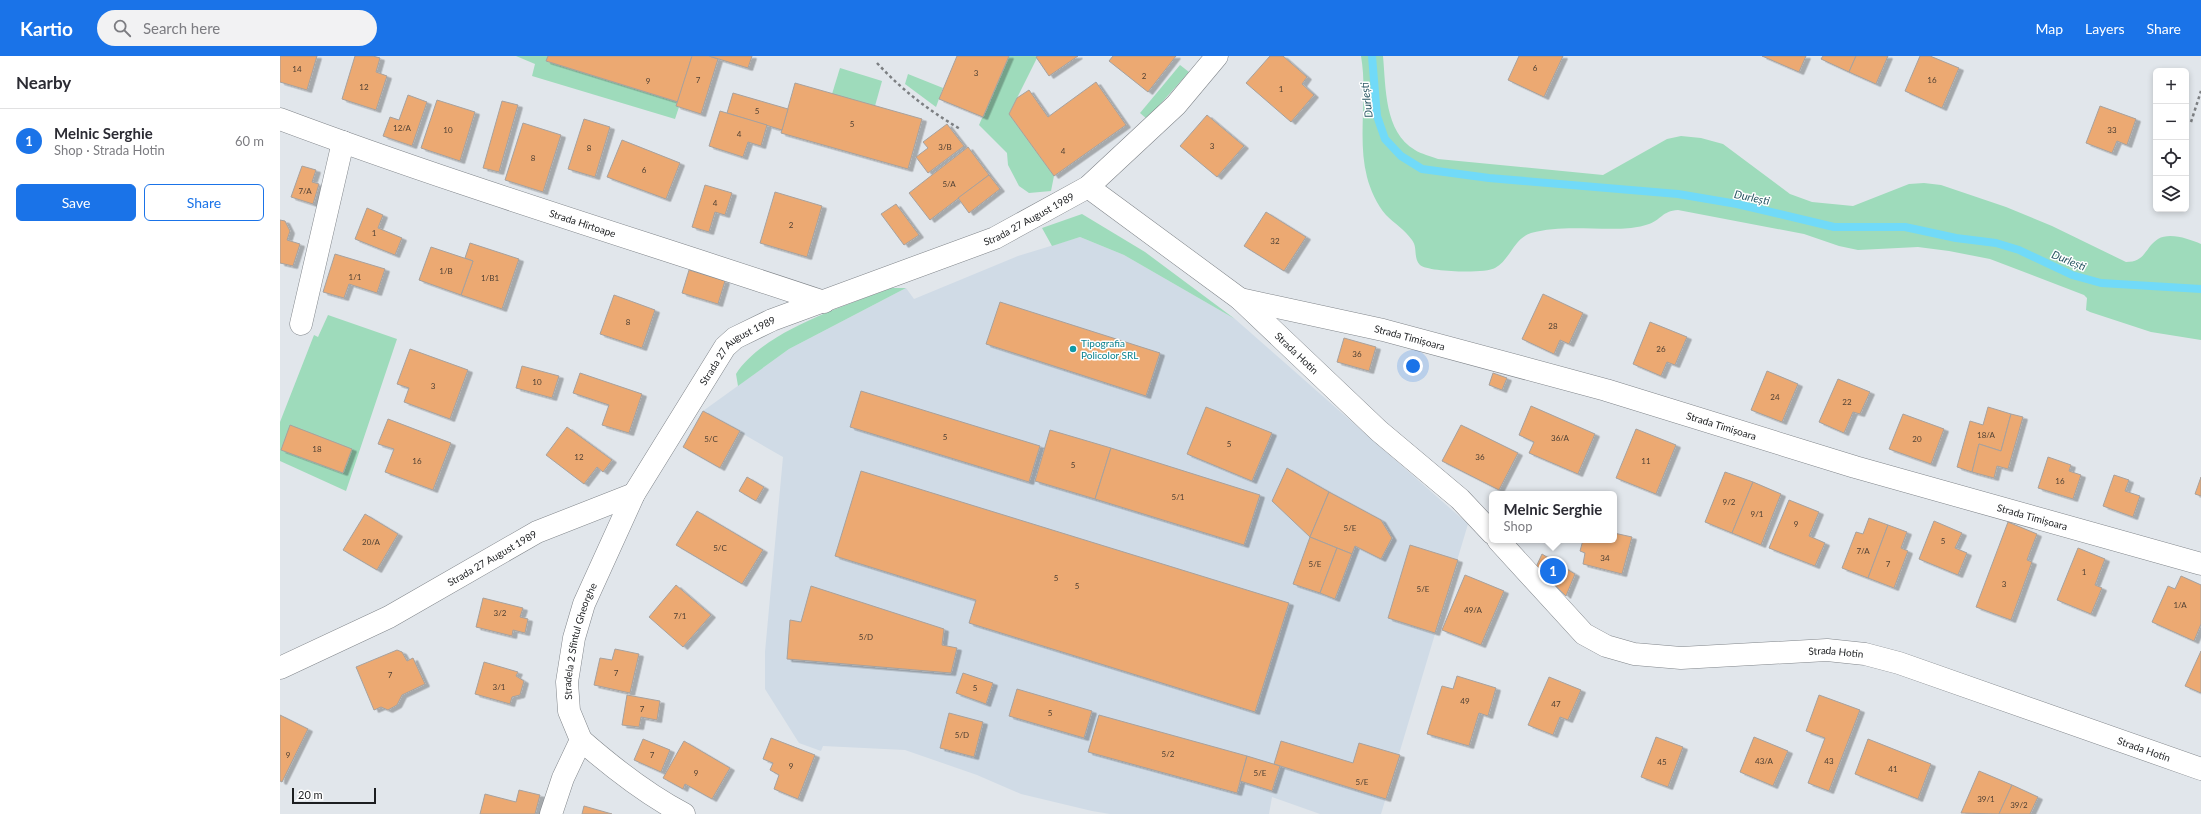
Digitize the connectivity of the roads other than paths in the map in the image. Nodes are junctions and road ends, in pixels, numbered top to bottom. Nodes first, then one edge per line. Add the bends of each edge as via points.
1 (1217, 56) edge
2 (280, 118) edge
3 (343, 142) junction
4 (1088, 187) junction
5 (1240, 299) junction
6 (824, 302) junction
7 (301, 324) dead end
8 (634, 494) junction
9 (1489, 530) edge
10 (1501, 543) edge
11 (2201, 564) edge
12 (280, 668) edge
13 (581, 740) junction
14 (2201, 769) edge
15 (551, 814) edge
16 (684, 814) edge

1 - 4 street, Strada 27 August 1989 via 1176,105
2 - 3 street, Strada Hîrtoape
3 - 6 street, Strada Hîrtoape via 501,197
3 - 7 street
4 - 5 street, Strada Hotin
4 - 6 street, Strada 27 August 1989 via 995,238
5 - 9 street, Strada Hotin via 1379,431 1460,499
5 - 11 street, Strada Timișoara via 1383,330 1591,385 1855,466
6 - 8 street, Strada 27 August 1989 via 748,331 725,347
8 - 12 street, Strada 27 August 1989 via 537,532 389,617
8 - 13 street, Stradela 2 Sfîntul Gheorghe via 584,604 574,638 567,682 569,711
10 - 14 street, Strada Hotin via 1584,634 1606,646 1634,654 1681,658 1827,650 1865,654 1899,663
13 - 15 street via 563,778
13 - 16 street via 618,772 660,802

